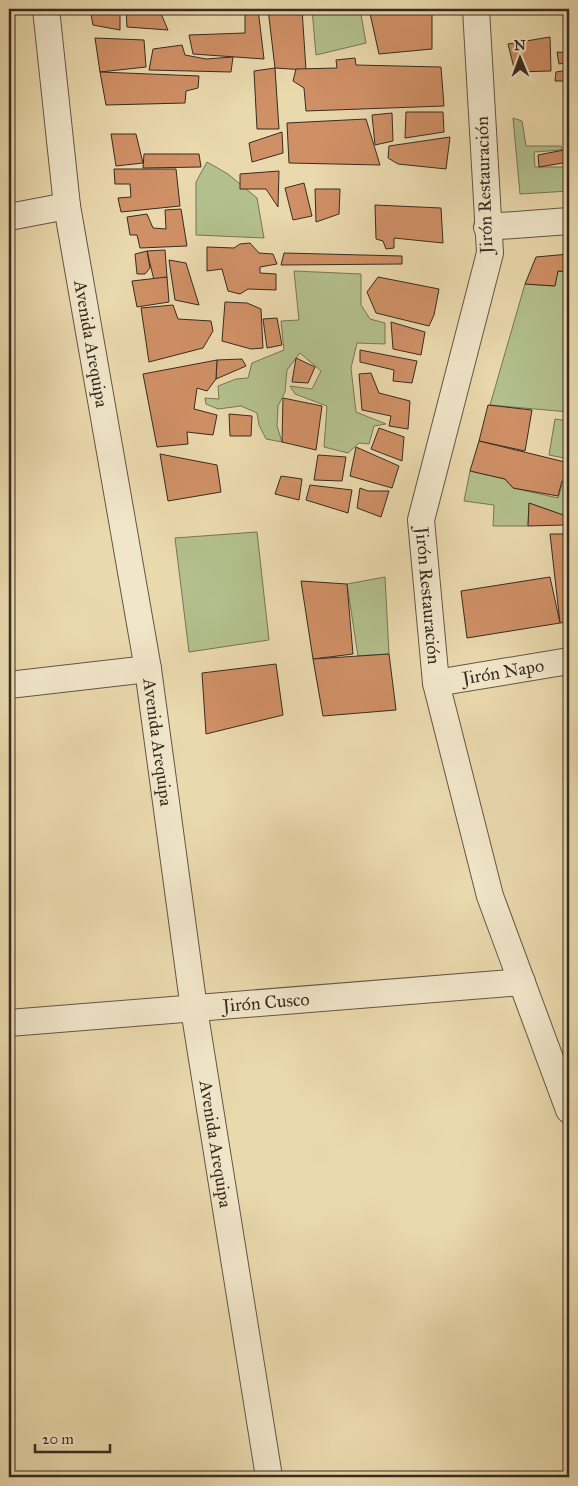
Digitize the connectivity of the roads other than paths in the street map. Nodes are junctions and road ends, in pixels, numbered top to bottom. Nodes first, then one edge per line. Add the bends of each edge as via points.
1 (46, 9) edge
2 (476, 9) edge
3 (67, 206) junction
4 (9, 217) edge
5 (569, 221) edge
6 (487, 227) junction
7 (569, 662) edge
8 (148, 669) junction
9 (436, 683) junction
10 (9, 686) edge
11 (522, 982) junction
12 (194, 1009) junction
13 (9, 1023) edge
14 (569, 1110) edge
15 (269, 1477) edge

1 - 3 street, Avenida Arequipa
2 - 6 street, Jirón Restauración
3 - 4 street
3 - 8 street, Avenida Arequipa
5 - 6 street
6 - 9 street, Jirón Restauración via 490,253 421,520
7 - 9 street, Jirón Napo
8 - 10 street
8 - 12 street, Avenida Arequipa
9 - 11 street, Jirón Restauración via 490,896
11 - 12 street, Jirón Cusco
11 - 14 street, Jirón Restauración
12 - 13 street, Jirón Cusco
12 - 15 street, Avenida Arequipa

